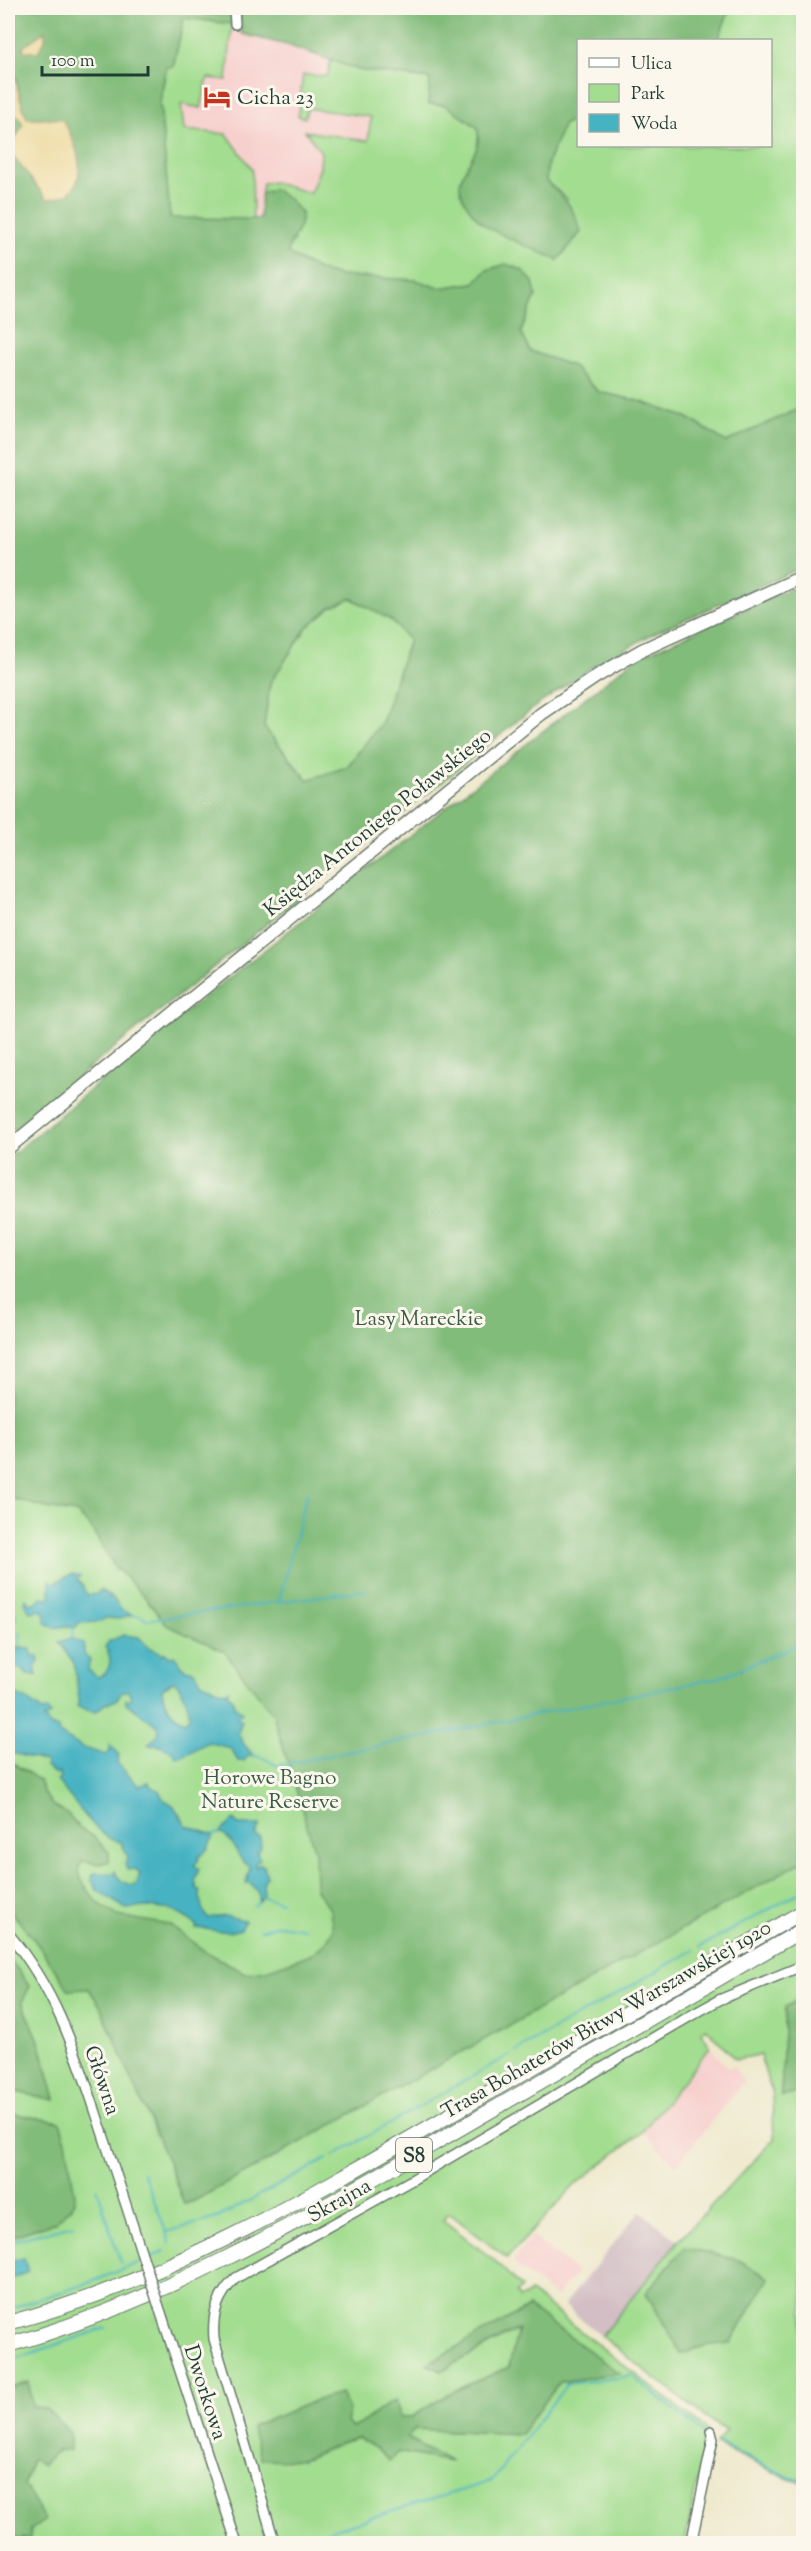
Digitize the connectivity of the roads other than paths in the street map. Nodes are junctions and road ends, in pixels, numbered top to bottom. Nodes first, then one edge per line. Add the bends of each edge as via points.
1 (234, 8) edge
2 (235, 24) dead end
3 (804, 576) edge
4 (8, 1148) edge
5 (804, 1911) edge
6 (804, 1929) edge
7 (8, 1933) edge
8 (804, 1965) edge
9 (141, 2251) joint
10 (217, 2303) joint
11 (10, 2323) edge
12 (8, 2345) edge
13 (711, 2431) dead end
14 (237, 2544) edge
15 (275, 2544) edge
16 (691, 2544) edge

1 - 2 street
3 - 4 main road, Księdza Antoniego Poławskiego via 642,650 541,714
5 - 11 highway, Trasa Bohaterów Bitwy Warszawskiej 1920 / S8 via 224,2241 120,2285
6 - 12 highway, Trasa Bohaterów Bitwy Warszawskiej 1920 / S8 via 249,2247 127,2304
7 - 9 street, Główna via 41,1978 61,2015
8 - 10 street, Skrajna via 692,2015 236,2278
9 - 14 street, Dworkowa, bridge
10 - 15 street, Dworkowa via 213,2315 214,2340
13 - 16 street via 713,2439

